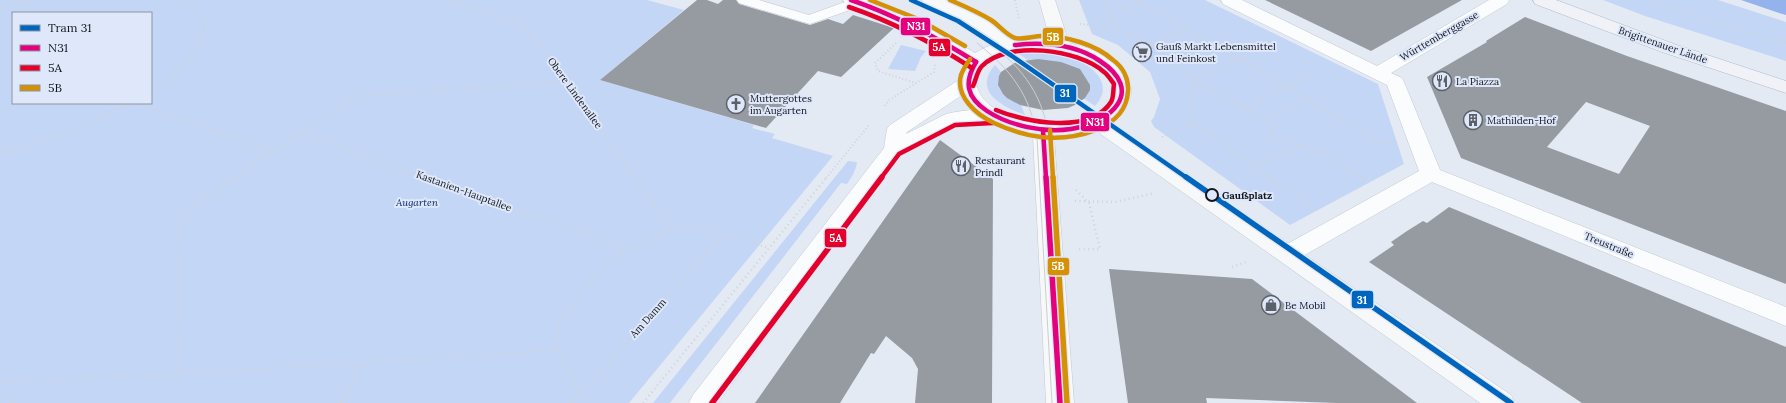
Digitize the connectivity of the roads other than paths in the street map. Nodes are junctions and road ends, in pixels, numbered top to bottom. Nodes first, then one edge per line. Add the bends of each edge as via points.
1 (744, 0) edge
2 (930, 0) edge
3 (1046, 0) edge
4 (1229, 0) edge
5 (1501, 0) edge
6 (1541, 0) edge
7 (857, 2) edge
8 (1015, 45) junction
9 (1061, 45) junction
10 (976, 62) junction
11 (1378, 72) junction
12 (967, 83) junction
13 (1786, 87) edge
14 (993, 116) junction
15 (1097, 122) junction
16 (1043, 130) junction
17 (894, 149) junction
18 (1431, 174) junction
19 (1288, 254) junction
20 (1786, 317) edge
21 (703, 403) edge
22 (1060, 403) edge
23 (1501, 403) edge

1 - 7 lane via 810,20
2 - 8 main road via 966,14
3 - 9 main road
4 - 11 street
5 - 11 street, Württemberggasse
6 - 13 main road, Brigittenauer Lände
7 - 10 main road via 915,25
8 - 9 main road
8 - 10 main road via 991,52
9 - 15 main road via 1081,50 1099,59 1112,69 1121,82 1122,94 1118,107
10 - 12 main road via 969,72
11 - 18 street via 1395,82
12 - 14 main road via 974,100
12 - 17 street via 897,129
14 - 16 main road
14 - 17 street via 953,118
15 - 16 main road via 1066,130
15 - 19 main road
16 - 22 main road
17 - 21 street
18 - 19 street
18 - 20 street, Treustraße
19 - 23 main road

